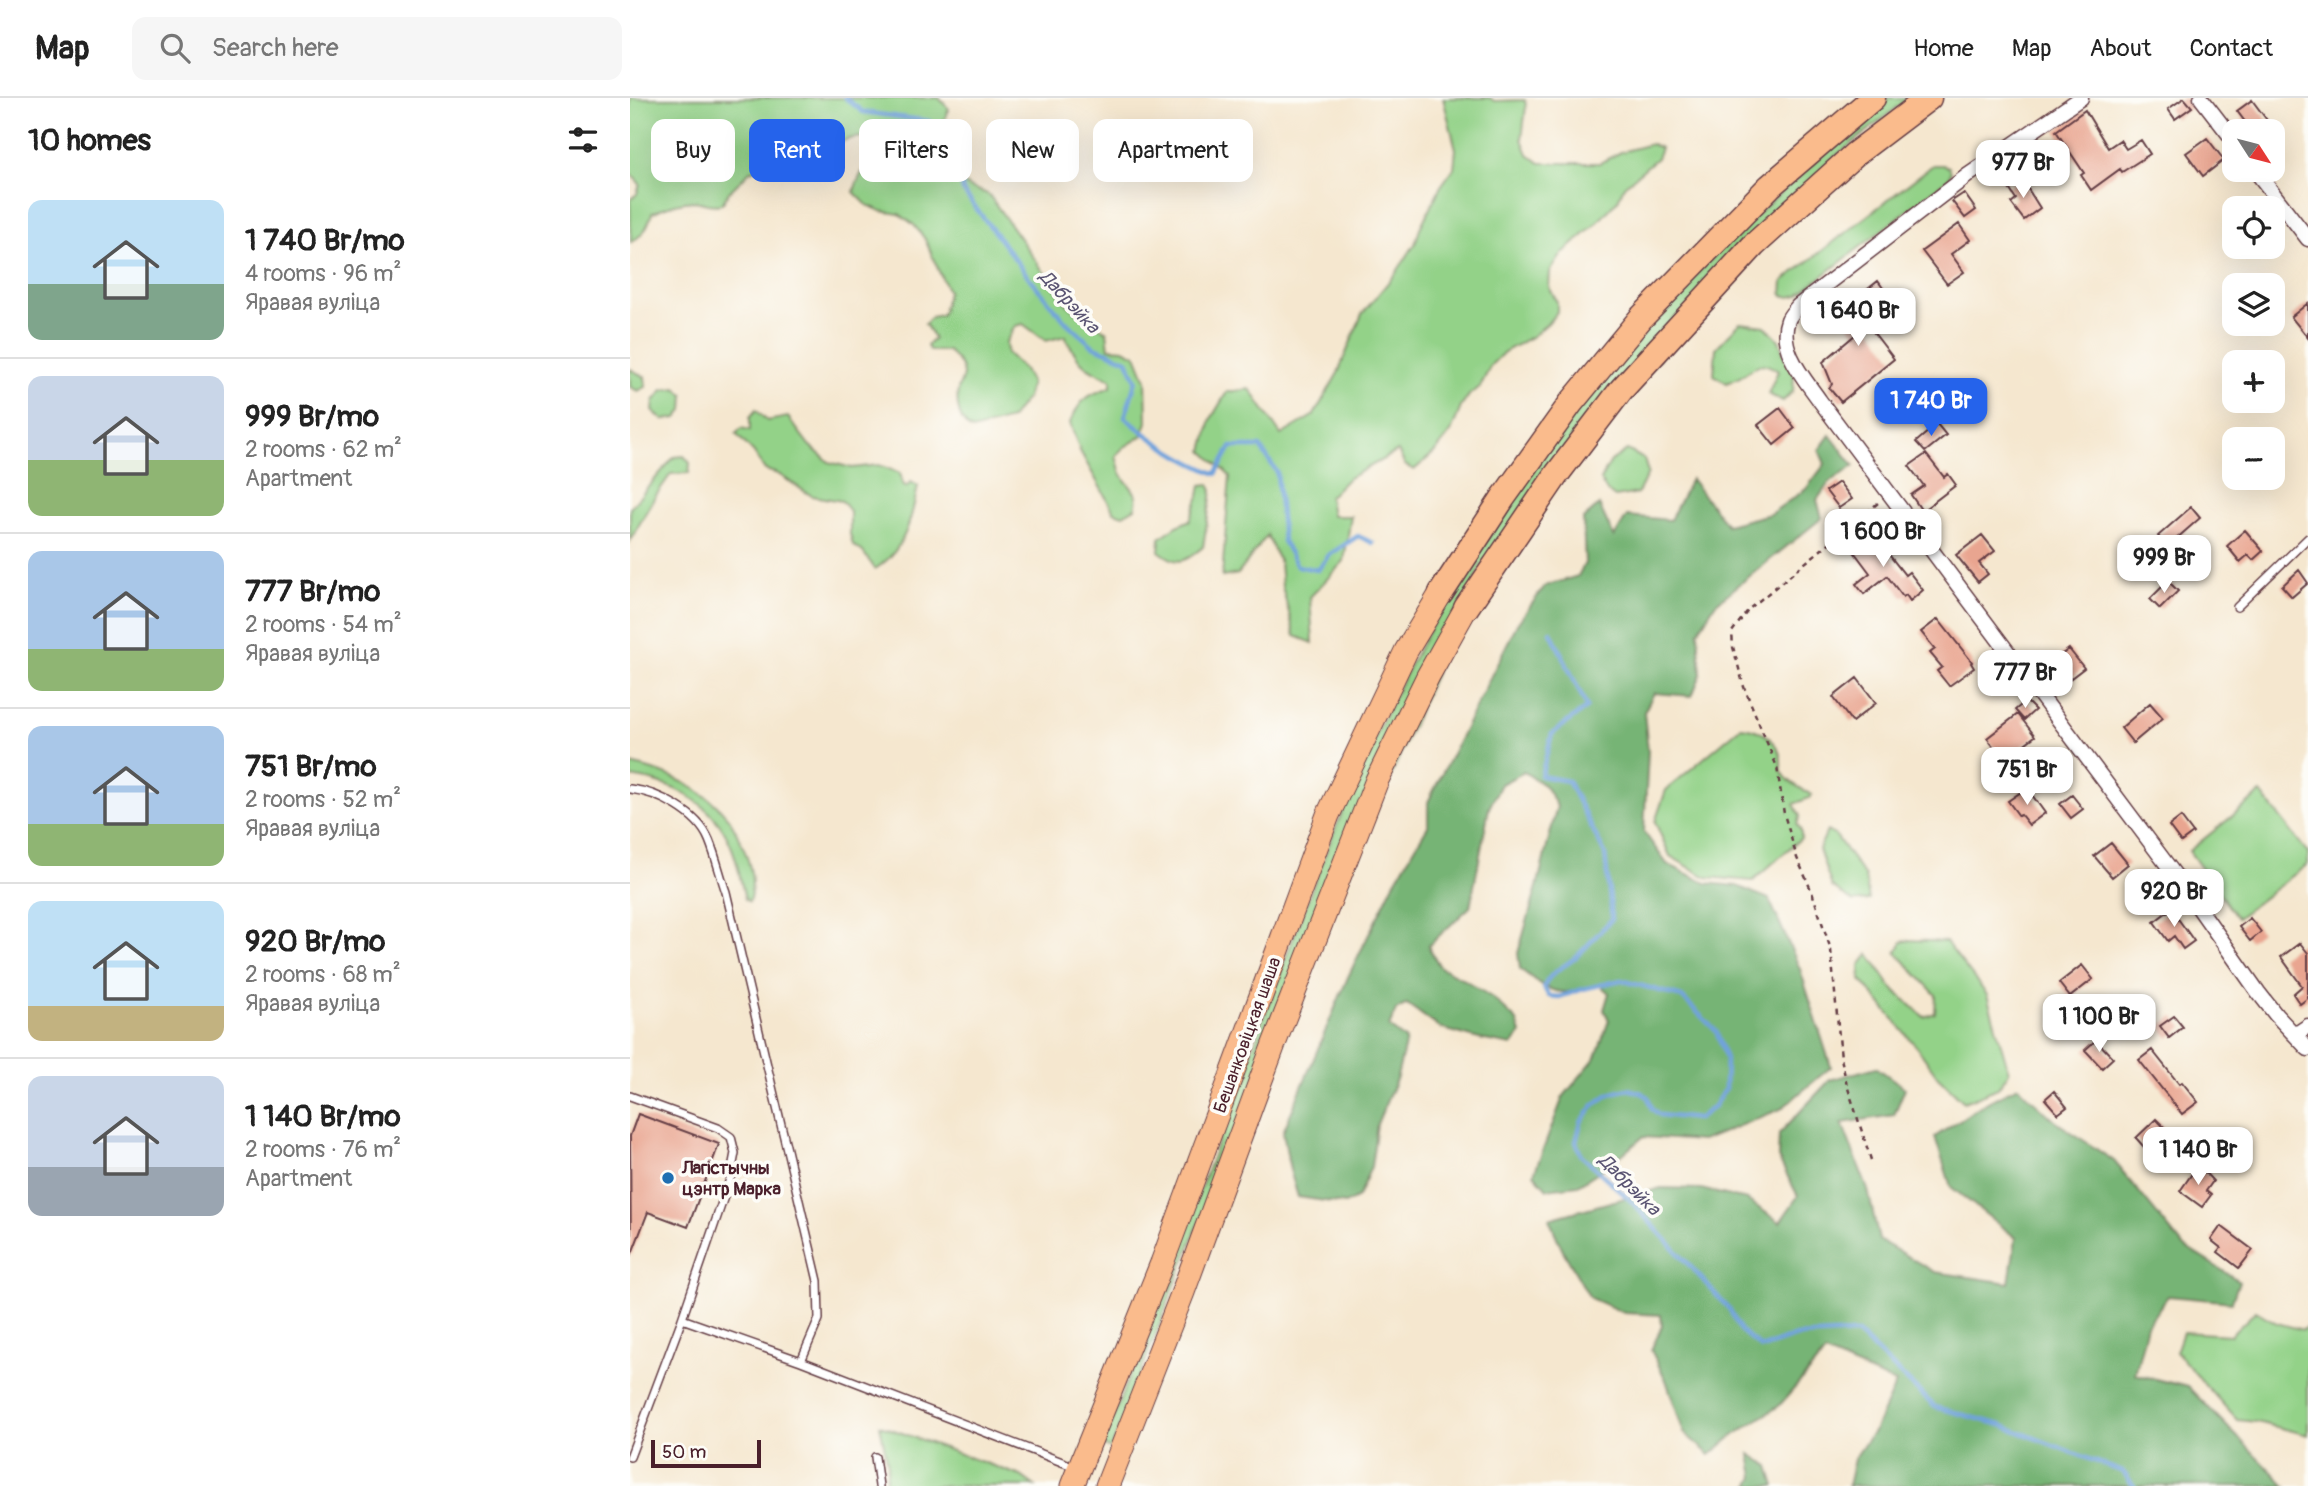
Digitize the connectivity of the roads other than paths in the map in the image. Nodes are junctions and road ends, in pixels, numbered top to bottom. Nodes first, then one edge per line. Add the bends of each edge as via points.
1 (1873, 98) edge
2 (1930, 98) edge
3 (2081, 98) edge
4 (2202, 98) edge
5 (2222, 125) edge
6 (2264, 182) edge
7 (2308, 239) edge
8 (2308, 538) edge
9 (1441, 593) joint
10 (2237, 607) dead end
11 (1466, 608) joint
12 (630, 789) edge
13 (2302, 1030) edge
14 (2308, 1049) edge
15 (630, 1096) edge
16 (682, 1319) junction
17 (801, 1361) junction
18 (630, 1457) edge
19 (875, 1457) dead end
20 (1093, 1478) edge
21 (879, 1486) edge

1 - 9 highway via 1770,186 1641,318 1571,403
2 - 11 highway via 1855,154 1755,245 1621,390
3 - 13 street via 1966,176 1798,306 1788,319 1790,356 2258,992 2276,1015
4 - 5 street
6 - 7 street
8 - 10 lane
9 - 20 main road, Бешанковіцкая шаша via 1406,651 1328,816 1162,1263
11 - 20 main road, Бешанковіцкая шаша via 1377,780 1183,1292
12 - 17 lane via 682,808 708,837 726,892 818,1281 820,1319
13 - 14 street
15 - 16 lane via 718,1128 731,1137 735,1153
16 - 17 lane
16 - 18 lane
17 - 20 lane
19 - 21 lane

